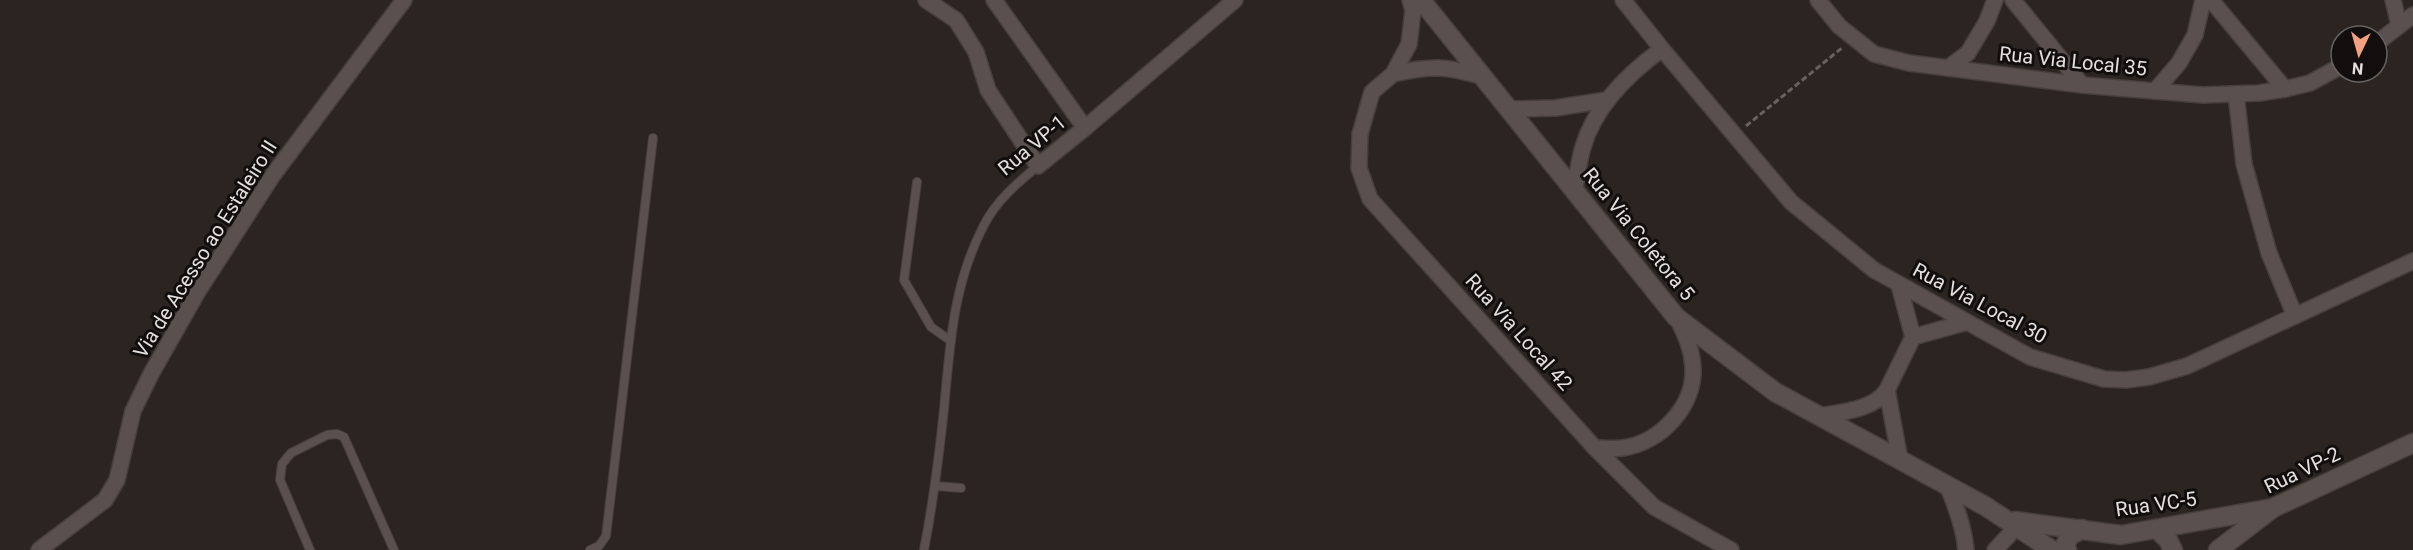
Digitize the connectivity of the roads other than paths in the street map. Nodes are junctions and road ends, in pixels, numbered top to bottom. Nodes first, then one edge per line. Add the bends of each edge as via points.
1 (404, 0) edge
2 (926, 0) edge
3 (994, 0) edge
4 (1234, 0) edge
5 (1410, 0) edge
6 (1421, 0) edge
7 (1623, 0) edge
8 (1818, 0) edge
9 (1995, 0) edge
10 (2013, 0) edge
11 (2203, 0) edge
12 (2211, 0) edge
13 (2393, 0) edge
14 (2413, 15) edge
15 (2399, 25) junction
16 (2389, 33) edge
17 (1662, 49) junction
18 (1948, 68) junction
19 (2329, 73) edge
20 (1393, 74) junction
21 (1484, 77) junction
22 (2082, 85) junction
23 (2285, 89) junction
24 (2155, 91) junction
25 (2236, 94) junction
26 (1607, 100) junction
27 (1510, 109) junction
28 (1085, 128) junction
29 (652, 138) dead end
30 (1038, 166) junction
31 (917, 182) dead end
32 (1575, 188) junction
33 (2413, 261) edge
34 (1899, 285) junction
35 (2295, 316) junction
36 (1676, 317) junction
37 (1967, 322) junction
38 (1913, 337) junction
39 (951, 341) junction
40 (1887, 390) junction
41 (1819, 416) junction
42 (2413, 443) edge
43 (1869, 444) joint
44 (1595, 448) junction
45 (1900, 460) junction
46 (1947, 485) junction
47 (936, 486) junction
48 (961, 488) dead end
49 (2273, 508) junction
50 (2016, 523) junction
51 (2082, 529) junction
52 (2157, 529) junction
53 (39, 550) edge
54 (310, 550) edge
55 (394, 550) edge
56 (590, 550) edge
57 (924, 550) edge
58 (1731, 550) edge
59 (1965, 550) edge
60 (1995, 550) edge
61 (2052, 550) edge
62 (2067, 550) edge
63 (2174, 550) edge
64 (2218, 550) edge

1 - 53 street, Via de Acesso ao Estaleiro II via 273,176 197,292 133,411 117,480 105,500
2 - 30 street via 956,20 976,52 988,90
3 - 28 street
4 - 28 street, Rua VP-1
5 - 20 street via 1410,44
6 - 21 street, Rua Via Coletora 5
7 - 17 street, Rua Via Local 30
8 - 18 street, Rua Via Local 35 via 1839,26 1874,54
9 - 18 street via 1968,53
10 - 22 street
11 - 24 street via 2195,35 2179,63
12 - 23 street
13 - 15 street
14 - 15 street
15 - 16 street
17 - 26 street via 1638,66
17 - 34 street, Rua Via Local 30 via 1791,202 1874,270
18 - 22 street, Rua Via Local 35
19 - 23 street, Rua Via Local 35 via 2310,83
20 - 21 street via 1420,68 1452,68
20 - 44 street, Rua Via Local 42 via 1372,92 1360,134 1359,168 1370,199
21 - 27 street, Rua Via Coletora 5
22 - 24 street, Rua Via Local 35
23 - 25 street, Rua Via Local 35
24 - 25 street, Rua Via Local 35
25 - 35 street via 2244,164 2269,254
26 - 27 street via 1555,108
26 - 32 street via 1584,145
27 - 32 street, Rua Via Coletora 5
28 - 30 street, Rua VP-1
29 - 56 lane via 606,537
30 - 39 lane, Rua VP-1 via 1012,187 984,224 964,268
31 - 39 lane via 904,280 931,327
32 - 36 street, Rua Via Coletora 5
33 - 35 street, Rua Via Local 30
34 - 37 street, Rua Via Local 30
34 - 38 street
35 - 37 street, Rua Via Local 30 via 2187,366 2126,380 2104,379 2030,357
36 - 41 street, Rua Via Coletora 5 via 1775,392
36 - 44 street via 1690,342 1694,370 1688,398 1673,422 1651,439 1624,448
37 - 38 street
38 - 40 street
39 - 47 lane, Rua VP-1
40 - 41 street via 1883,397 1857,409
40 - 45 street
41 - 43 street, Rua Via Coletora 5
42 - 49 street, Rua VP-2
43 - 45 street, Rua VC-5
44 - 58 street, Rua Via Local 42 via 1654,507
45 - 46 street, Rua VC-5
46 - 50 street, Rua VC-5
46 - 59 street via 1965,537
47 - 48 lane
47 - 57 lane, Rua VP-1
49 - 52 street, Rua VC-5
49 - 64 street, Rua VP-2
50 - 51 street, Rua VC-5
50 - 60 street
50 - 61 street, Rua VC-5
51 - 52 street, Rua VC-5 via 2121,535
51 - 62 street via 2069,536
52 - 63 street
54 - 55 lane via 280,480 282,464 291,453 337,434 344,437

